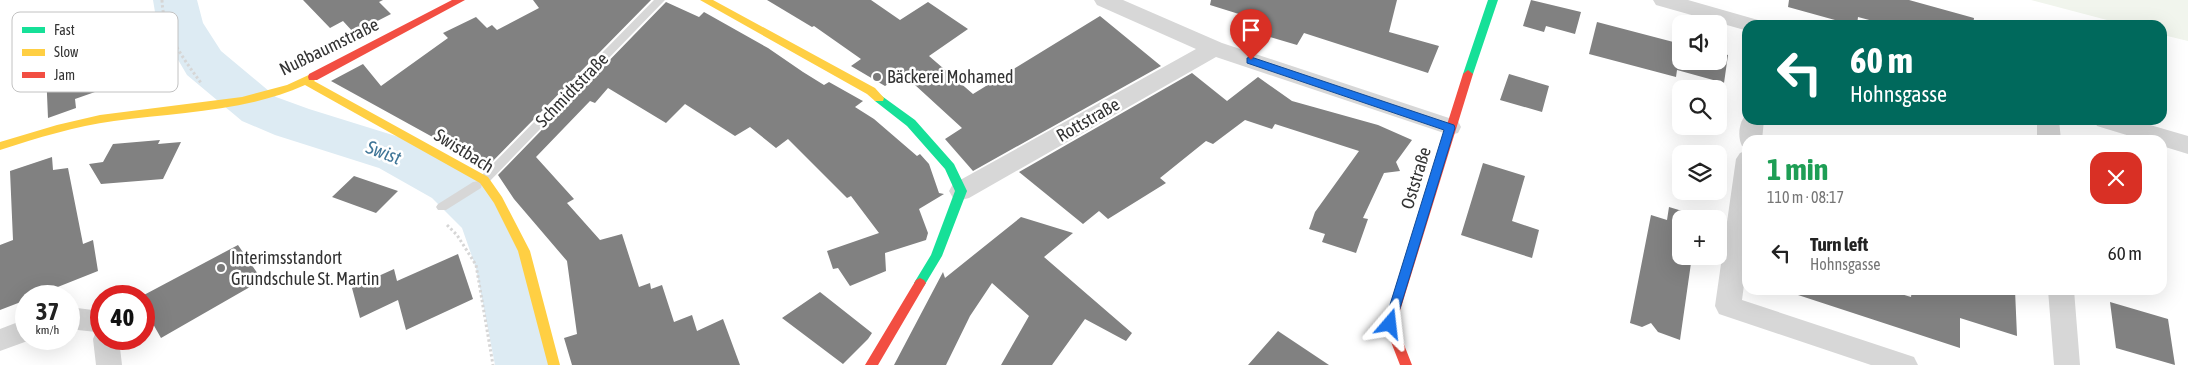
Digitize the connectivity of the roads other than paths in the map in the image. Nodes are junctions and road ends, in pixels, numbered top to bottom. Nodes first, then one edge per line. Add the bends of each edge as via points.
1 (460, 0) edge
2 (660, 0) edge
3 (705, 0) edge
4 (1104, 0) edge
5 (1493, 0) edge
6 (1664, 0) edge
7 (1742, 22) edge
8 (1214, 48) junction
9 (306, 81) junction
10 (2122, 125) edge
11 (1450, 128) junction
12 (2157, 135) edge
13 (2167, 138) edge
14 (2188, 144) edge
15 (0, 146) edge
16 (480, 183) junction
17 (961, 191) junction
18 (1742, 203) edge
19 (442, 207) dead end
20 (2061, 295) edge
21 (15, 334) edge
22 (0, 340) edge
23 (107, 350) edge
24 (109, 365) edge
25 (554, 365) edge
26 (872, 365) edge
27 (1406, 365) edge
28 (1905, 365) edge
29 (2067, 365) edge

1 - 9 street, Nußbaumstraße
2 - 16 lane, Schmidtstraße
3 - 17 street via 871,91 911,123 950,167
4 - 8 street
5 - 11 street, Oststraße
6 - 7 street
8 - 11 street
8 - 17 street, Rottstraße
9 - 15 street, Nußbaumstraße via 271,93 209,107 114,117 52,130
9 - 16 street, Swistbach
10 - 12 street
11 - 27 street, Oststraße via 1390,324
13 - 14 street
16 - 19 lane, Schmidtstraße
16 - 25 street, Swistbach via 498,200 524,251
17 - 26 street via 936,256
18 - 28 street via 1728,306
20 - 29 street
21 - 22 street
23 - 24 street

